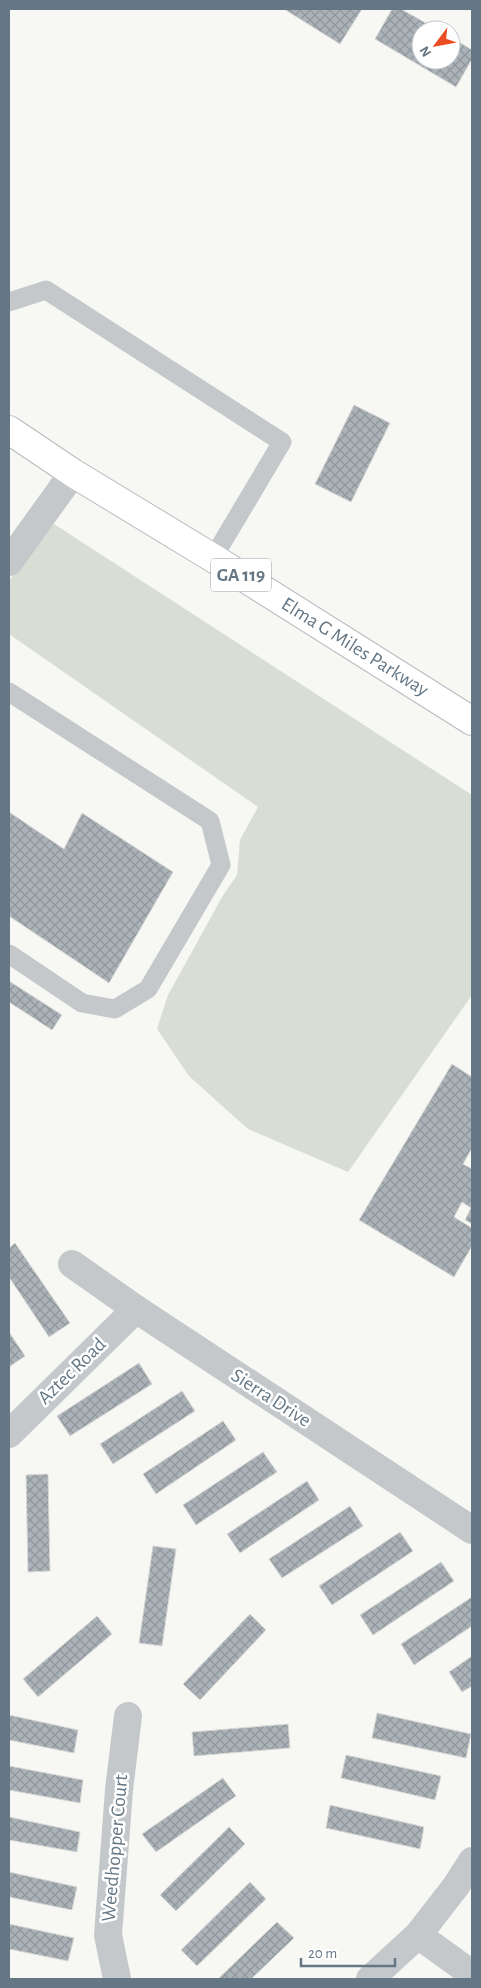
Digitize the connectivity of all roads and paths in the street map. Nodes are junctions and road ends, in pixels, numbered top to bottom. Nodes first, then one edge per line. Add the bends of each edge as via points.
1 (9, 302) edge
2 (9, 430) edge
3 (73, 473) junction
4 (213, 558) junction
5 (9, 562) edge
6 (9, 692) edge
7 (472, 721) edge
8 (9, 954) edge
9 (72, 1264) dead end
10 (136, 1309) junction
11 (9, 1434) edge
12 (472, 1530) edge
13 (128, 1716) dead end
14 (472, 1861) edge
15 (418, 1935) junction
16 (472, 1974) edge
17 (117, 1979) edge
18 (370, 1979) edge

1 - 4 lane via 46,290 282,442
2 - 3 main road, Elma G Miles Parkway / GA 119
3 - 4 main road, Elma G Miles Parkway / GA 119
3 - 5 street
4 - 7 main road, Elma G Miles Parkway / GA 119
6 - 8 lane via 210,821 221,865 148,989 115,1009 82,1003
9 - 10 street, Sierra Drive
10 - 11 street, Aztec Road
10 - 12 street, Sierra Drive
13 - 17 street, Weedhopper Court via 108,1935
14 - 15 street
15 - 16 street
15 - 18 street

